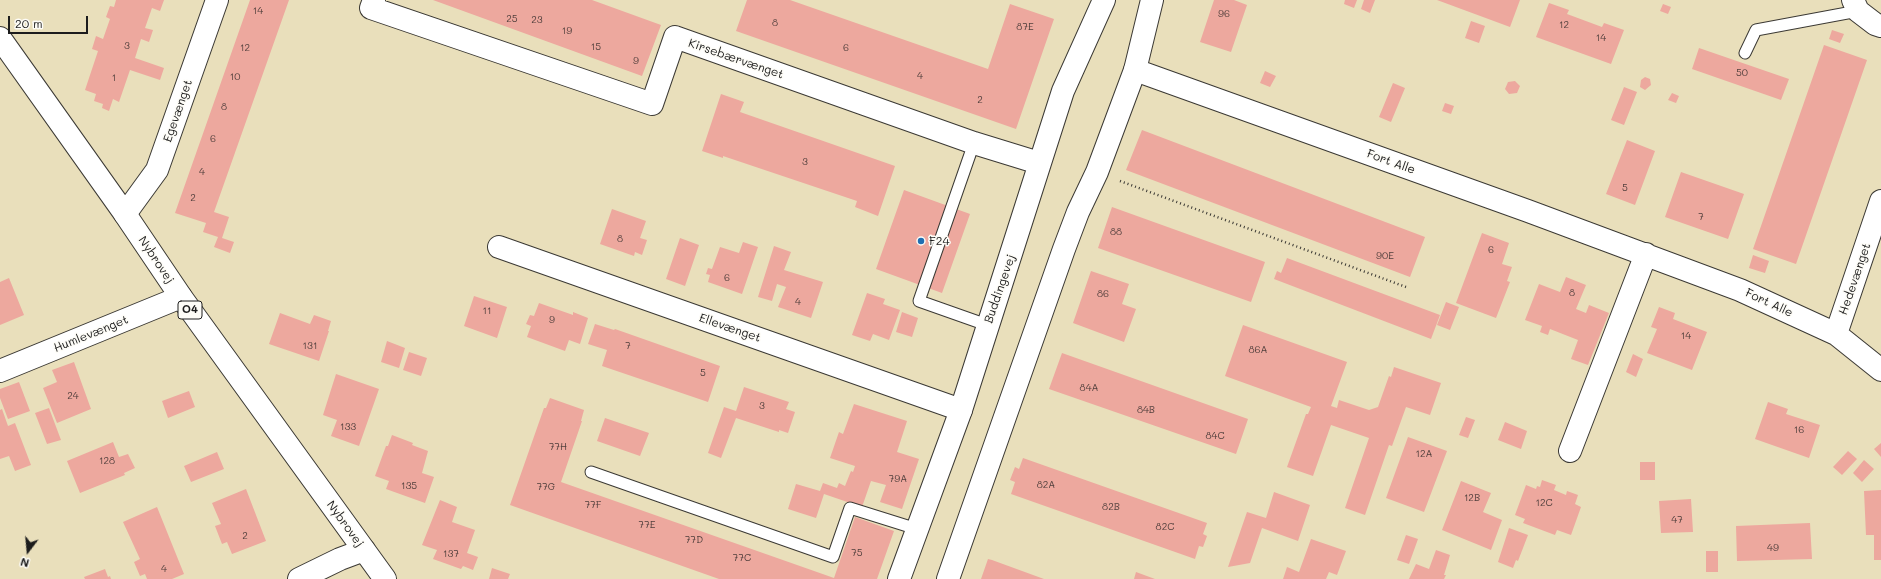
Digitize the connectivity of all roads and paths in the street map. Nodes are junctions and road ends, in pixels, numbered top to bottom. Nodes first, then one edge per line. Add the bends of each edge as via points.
1 (217, 0) edge
2 (374, 0) edge
3 (1104, 0) edge
4 (1152, 0) edge
5 (1856, 5) edge
6 (1881, 26) edge
7 (0, 38) edge
8 (1745, 53) dead end
9 (1135, 70) junction
10 (974, 143) junction
11 (1039, 163) junction
12 (1097, 172) junction
13 (1881, 201) edge
14 (125, 214) junction
15 (499, 247) dead end
16 (1646, 254) junction
17 (1406, 288) dead end
18 (181, 297) junction
19 (987, 325) junction
20 (1836, 334) junction
21 (1881, 370) edge
22 (0, 371) edge
23 (961, 410) junction
24 (1570, 451) dead end
25 (592, 472) dead end
26 (917, 529) junction
27 (364, 550) junction
28 (309, 575) edge
29 (385, 579) edge
30 (899, 579) edge
31 (948, 579) edge

1 - 14 street, Egevænget via 157,170
2 - 10 street, Kirsebærvænget via 371,8 652,104 675,37
3 - 11 street, Buddingevej via 1063,91
4 - 9 street
5 - 6 street via 1875,24
5 - 8 lane via 1756,30
7 - 14 street, Nybrovej / O4
9 - 12 street
9 - 16 street, Fort Alle
10 - 11 street, Kirsebærvænget
10 - 19 lane via 919,301
11 - 19 street, Buddingevej
12 - 17 path
12 - 31 street via 1069,237
13 - 20 street, Hedevænget
14 - 18 street, Nybrovej / O4
15 - 23 street, Ellevænget
16 - 20 street, Fort Alle via 1740,290
16 - 24 street
18 - 22 street, Humlevænget
18 - 27 street, Nybrovej / O4
19 - 23 street, Buddingevej
20 - 21 street, Fort Alle
23 - 26 street, Buddingevej
25 - 26 lane via 833,557 850,508
26 - 30 street, Buddingevej
27 - 28 street
27 - 29 street, Nybrovej / O4

